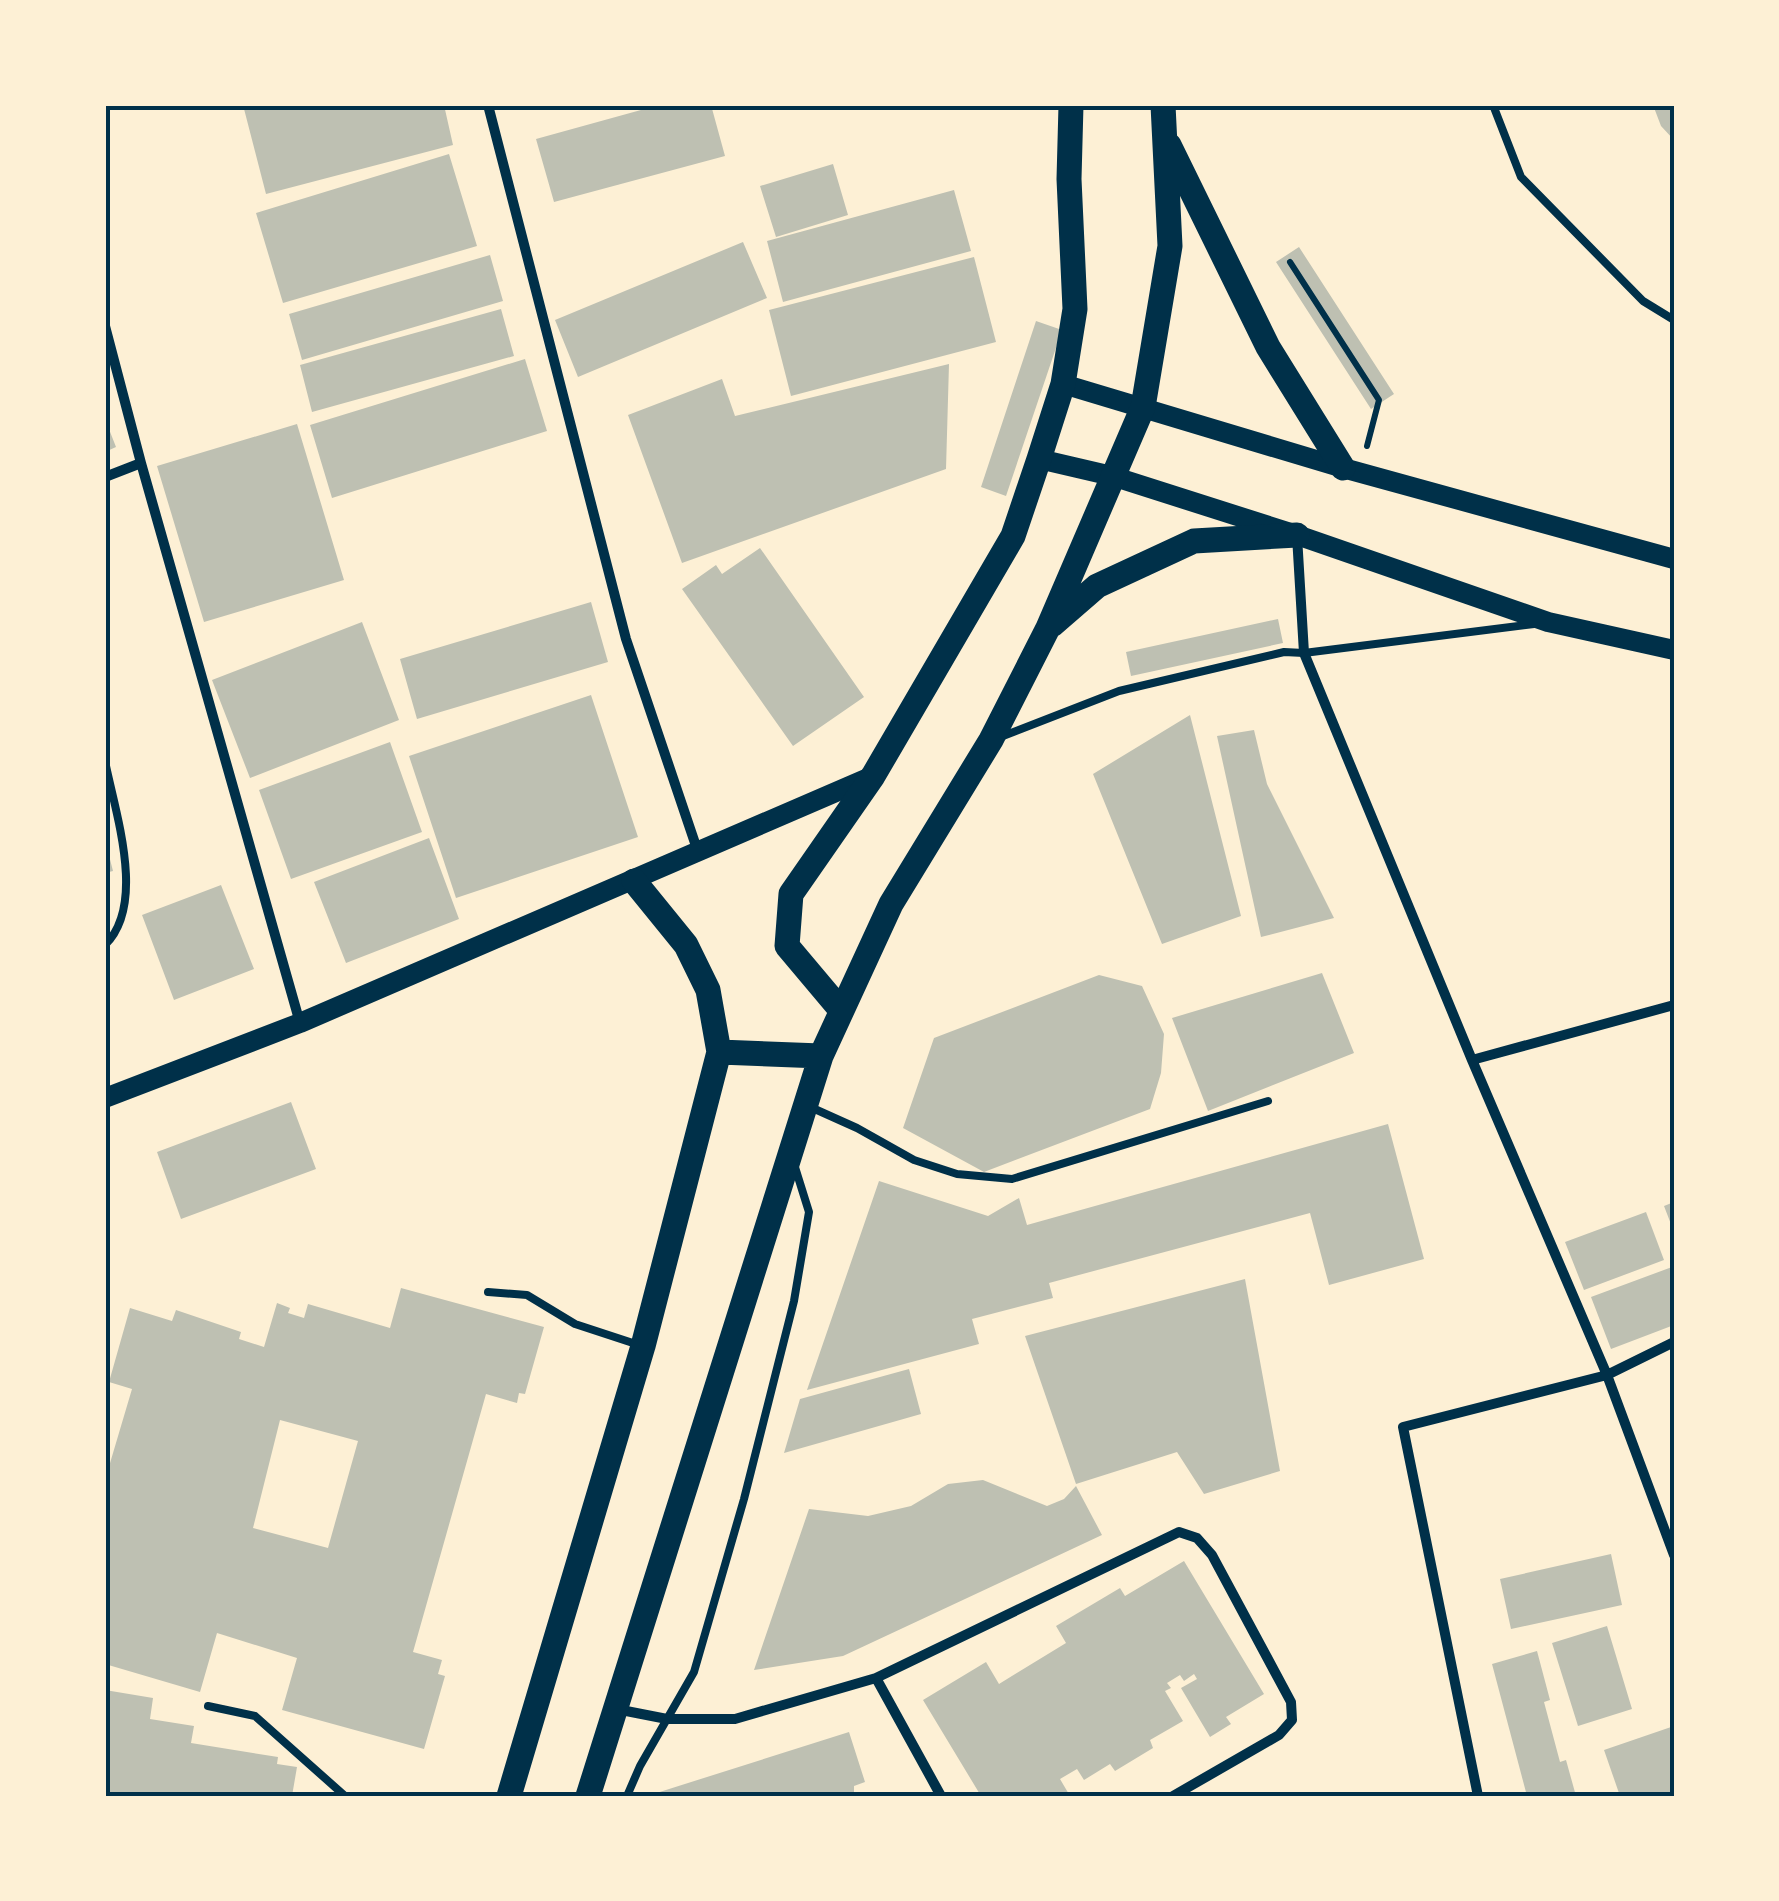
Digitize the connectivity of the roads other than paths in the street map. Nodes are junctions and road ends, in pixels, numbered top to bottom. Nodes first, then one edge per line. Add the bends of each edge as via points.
1 (488, 105) edge
2 (1071, 105) edge
3 (1163, 105) edge
4 (1493, 105) edge
5 (1162, 132) junction
6 (1674, 320) edge
7 (105, 326) edge
8 (1063, 384) junction
9 (1144, 407) junction
10 (1040, 458) junction
11 (141, 463) junction
12 (1352, 470) junction
13 (1112, 476) junction
14 (105, 477) edge
15 (1297, 535) junction
16 (1674, 559) edge
17 (1548, 622) junction
18 (1048, 628) junction
19 (1674, 650) edge
20 (1304, 653) junction
21 (992, 740) junction
22 (105, 762) edge
23 (872, 776) junction
24 (698, 852) junction
25 (634, 882) junction
26 (105, 945) edge
27 (1674, 1006) edge
28 (840, 1009) junction
29 (300, 1023) junction
30 (719, 1052) junction
31 (821, 1056) junction
32 (1472, 1060) junction
33 (105, 1098) edge
34 (1268, 1102) dead end
35 (804, 1104) junction
36 (790, 1150) junction
37 (488, 1292) dead end
38 (1674, 1342) edge
39 (643, 1346) junction
40 (1607, 1375) junction
41 (1674, 1554) edge
42 (876, 1678) junction
43 (208, 1706) dead end
44 (615, 1709) junction
45 (667, 1719) junction
46 (345, 1796) edge
47 (509, 1796) edge
48 (588, 1796) edge
49 (627, 1796) edge
50 (941, 1796) edge
51 (1173, 1796) edge
52 (1478, 1796) edge

1 - 24 street via 626,639
2 - 8 main road via 1075,309
3 - 5 main road
4 - 6 lane via 1521,177 1643,301
5 - 9 main road via 1170,246
5 - 12 main road via 1268,347
7 - 11 street
8 - 9 main road
8 - 10 main road
9 - 12 main road
9 - 13 main road
10 - 13 main road
10 - 23 main road via 1013,536
11 - 14 street
11 - 29 street
12 - 16 main road
13 - 15 main road
13 - 18 main road
15 - 17 main road
15 - 18 main road via 1194,541 1098,586
15 - 20 street
17 - 19 main road
17 - 20 lane
18 - 21 main road
20 - 21 lane via 1284,652 1120,691
20 - 32 street
21 - 28 main road via 891,904
22 - 26 lane via 128,882 122,921
23 - 24 main road
23 - 28 main road via 790,894 787,946
24 - 25 main road
25 - 29 main road
25 - 30 main road via 686,944 708,990
27 - 32 street
28 - 31 main road
29 - 33 main road
30 - 31 main road
30 - 39 main road
31 - 35 main road
32 - 40 street
34 - 35 lane via 1012,1179 956,1174 914,1160
35 - 36 main road
36 - 44 main road
36 - 45 lane via 809,1212 794,1301 694,1672
37 - 39 lane via 527,1295 575,1324
38 - 40 street
39 - 47 main road
40 - 41 street
40 - 52 street via 1402,1427
42 - 45 street via 735,1719
42 - 50 street
42 - 51 street via 1179,1532 1197,1538 1292,1702 1292,1720 1280,1735
43 - 46 lane via 255,1716
44 - 45 street
44 - 48 main road
45 - 49 lane

